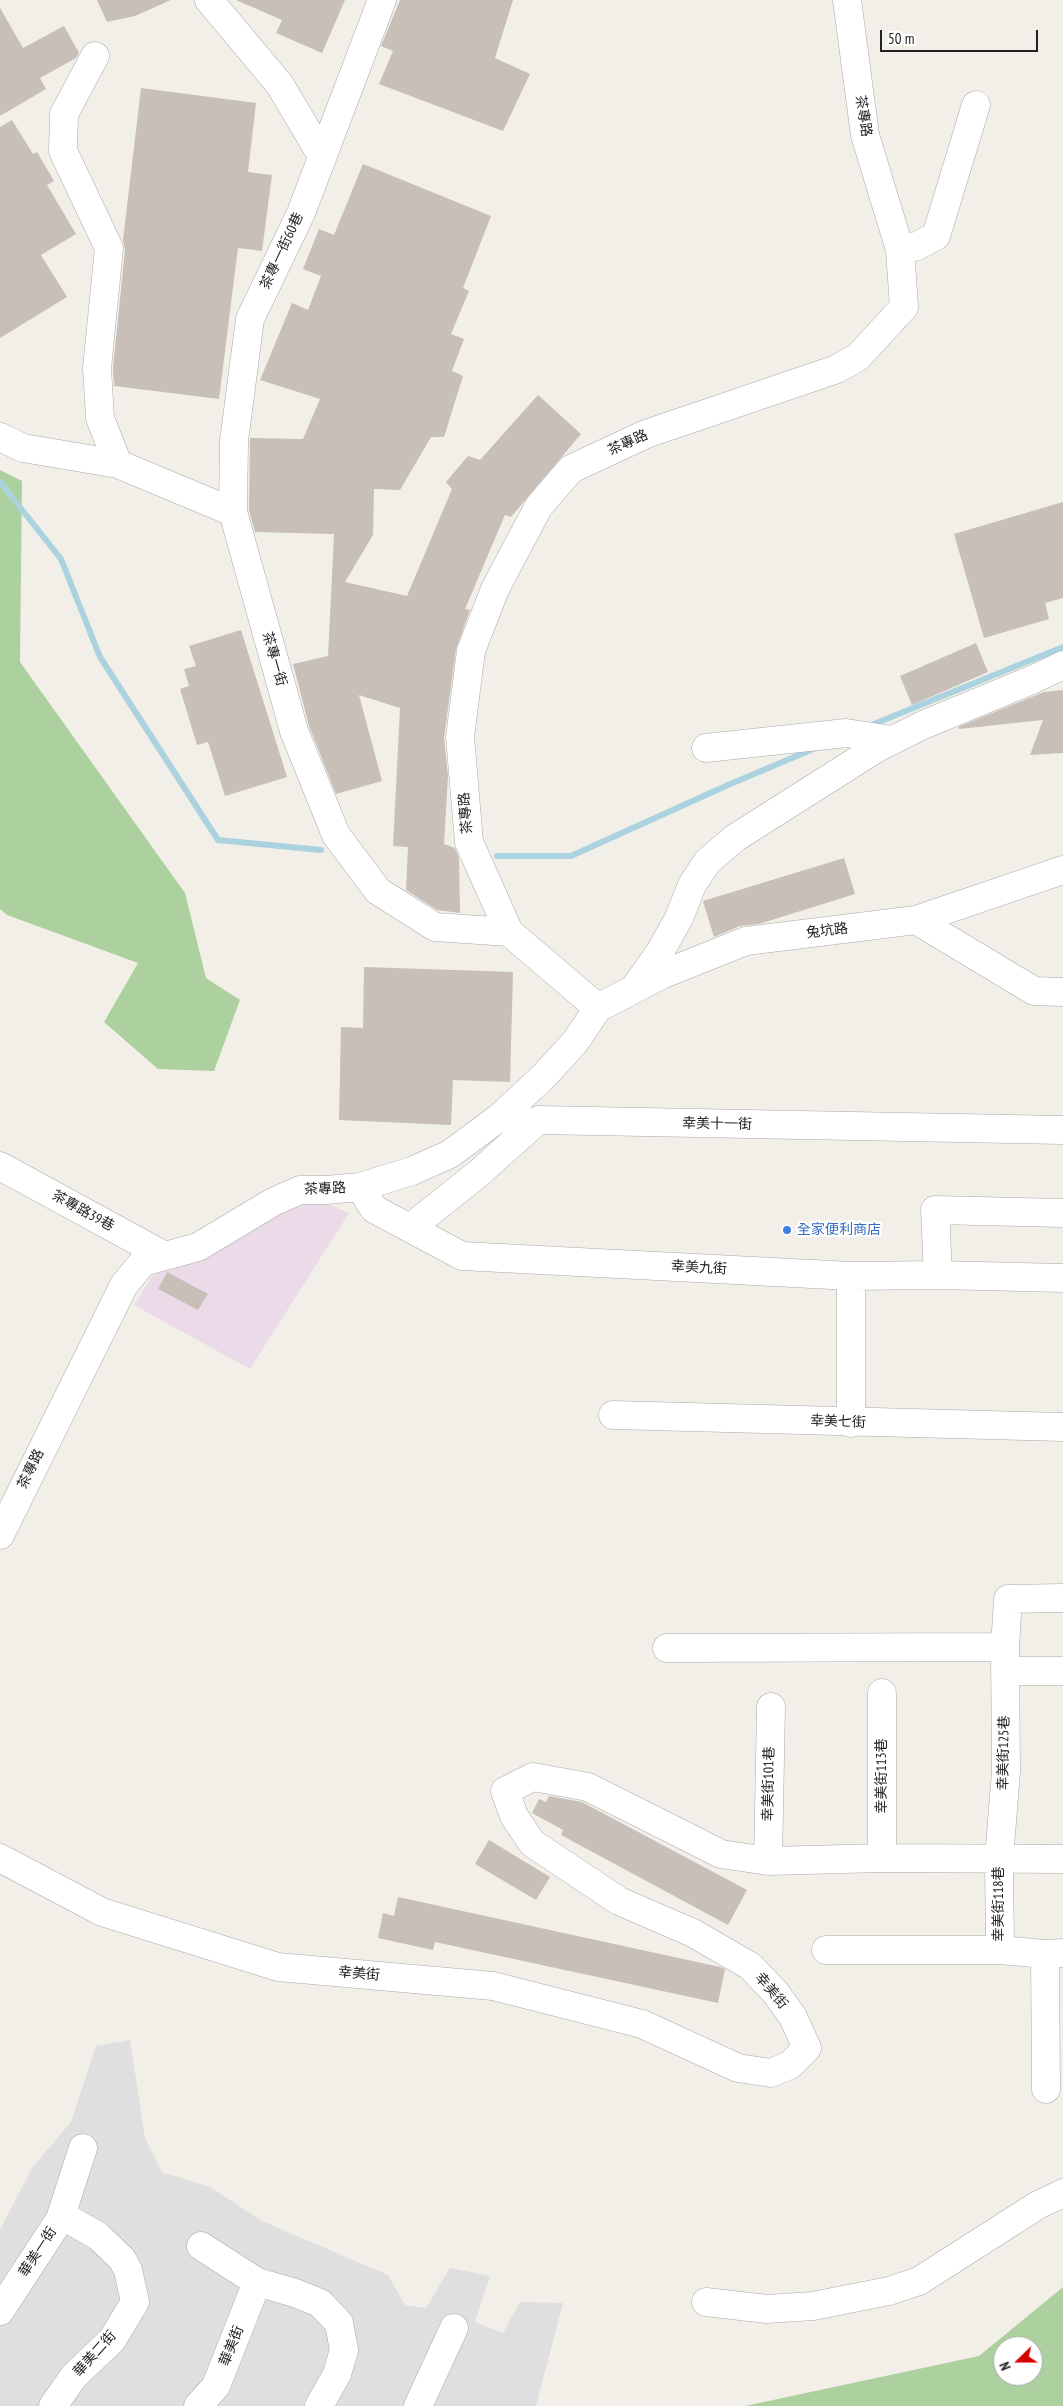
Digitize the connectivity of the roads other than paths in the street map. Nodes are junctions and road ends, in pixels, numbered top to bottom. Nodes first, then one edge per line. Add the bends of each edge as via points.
1 (209, 0) edge
2 (382, 0) edge
3 (847, 0) edge
4 (95, 56) dead end
5 (976, 105) dead end
6 (322, 156) junction
7 (900, 250) junction
8 (0, 437) edge
9 (118, 464) junction
10 (233, 512) junction
11 (1063, 665) edge
12 (893, 740) junction
13 (706, 748) dead end
14 (1063, 870) edge
15 (916, 920) junction
16 (509, 932) junction
17 (633, 990) junction
18 (1063, 992) edge
19 (598, 1008) junction
20 (1063, 1130) edge
21 (0, 1166) edge
22 (360, 1187) junction
23 (1063, 1213) edge
24 (410, 1228) junction
25 (165, 1256) junction
26 (938, 1275) junction
27 (851, 1276) junction
28 (1063, 1278) edge
29 (613, 1415) dead end
30 (850, 1423) junction
31 (1063, 1427) edge
32 (0, 1535) edge
33 (1063, 1598) edge
34 (667, 1648) dead end
35 (1005, 1659) junction
36 (1063, 1671) edge
37 (882, 1693) dead end
38 (771, 1707) dead end
39 (0, 1858) edge
40 (882, 1858) junction
41 (999, 1859) junction
42 (1063, 1859) edge
43 (768, 1861) junction
44 (826, 1950) dead end
45 (1000, 1950) junction
46 (1054, 1954) edge
47 (1046, 2089) dead end
48 (82, 2148) dead end
49 (1063, 2193) edge
50 (60, 2218) junction
51 (201, 2246) dead end
52 (257, 2282) junction
53 (706, 2302) dead end
54 (0, 2311) edge
55 (454, 2328) dead end
56 (53, 2406) edge
57 (198, 2406) edge
58 (319, 2406) edge
59 (418, 2406) edge

1 - 6 street via 280,85
2 - 6 street, 茶專一街60巷
3 - 7 street, 茶專路 via 865,135
4 - 9 street via 64,114 63,151 109,248 97,368 100,418
5 - 7 street via 936,236
6 - 10 street, 茶專一街60巷 via 301,212 250,318 234,441
7 - 16 street, 茶專路 via 904,307 858,357 836,369 646,434 571,469 538,506 496,589 471,652 460,736 469,842
8 - 9 street via 23,448
9 - 10 street
10 - 16 street, 茶專一街 via 294,731 336,835 378,891 435,927
11 - 12 street
12 - 13 street via 846,733
12 - 17 street via 780,808 735,838 707,862 692,885 660,952
14 - 15 street, 兔坑路
15 - 17 street, 兔坑路 via 746,941 661,975
15 - 18 street via 1034,991
16 - 19 street, 茶專路
17 - 19 street, 兔坑路
19 - 22 street, 茶專路 via 575,1042 492,1123 450,1154 412,1171
20 - 24 street, 幸美十一街 via 538,1120
21 - 25 street, 茶專路39巷
22 - 24 street, 幸美九街 via 374,1209
22 - 25 street, 茶專路 via 300,1190 273,1202 198,1247
23 - 26 street via 935,1210
24 - 27 street, 幸美九街 via 462,1256
25 - 32 street, 茶專路 via 142,1262 124,1285
26 - 27 street, 幸美九街
26 - 28 street, 幸美九街
27 - 30 street
29 - 30 street, 幸美七街
30 - 31 street, 幸美七街
33 - 35 street, 幸美街125巷 via 1008,1599
34 - 35 street
35 - 36 street
35 - 41 street, 幸美街125巷 via 1006,1771
37 - 40 street, 幸美街113巷
38 - 43 street, 幸美街101巷
39 - 43 street, 幸美街 via 102,1912 278,1967 493,1986 642,2024 738,2068 770,2073 790,2064 807,2048 793,2017 775,1992 750,1966 693,1933 619,1901 532,1843 514,1816 506,1791 533,1777 588,1786 721,1854
40 - 41 street, 幸美街
40 - 43 street, 幸美街
41 - 42 street, 幸美街
41 - 45 street, 幸美街118巷
44 - 45 street
45 - 46 street
46 - 47 street
48 - 50 street, 華美一街
49 - 53 street via 1038,2205 919,2281 889,2291 813,2306 767,2309
50 - 54 street, 華美一街
50 - 56 street, 華美二街 via 98,2236 122,2259 128,2270 135,2302 112,2340 74,2376
51 - 52 street
52 - 57 street, 華美街 via 216,2386
52 - 58 street via 320,2303 339,2323 344,2350 337,2374
55 - 59 street

